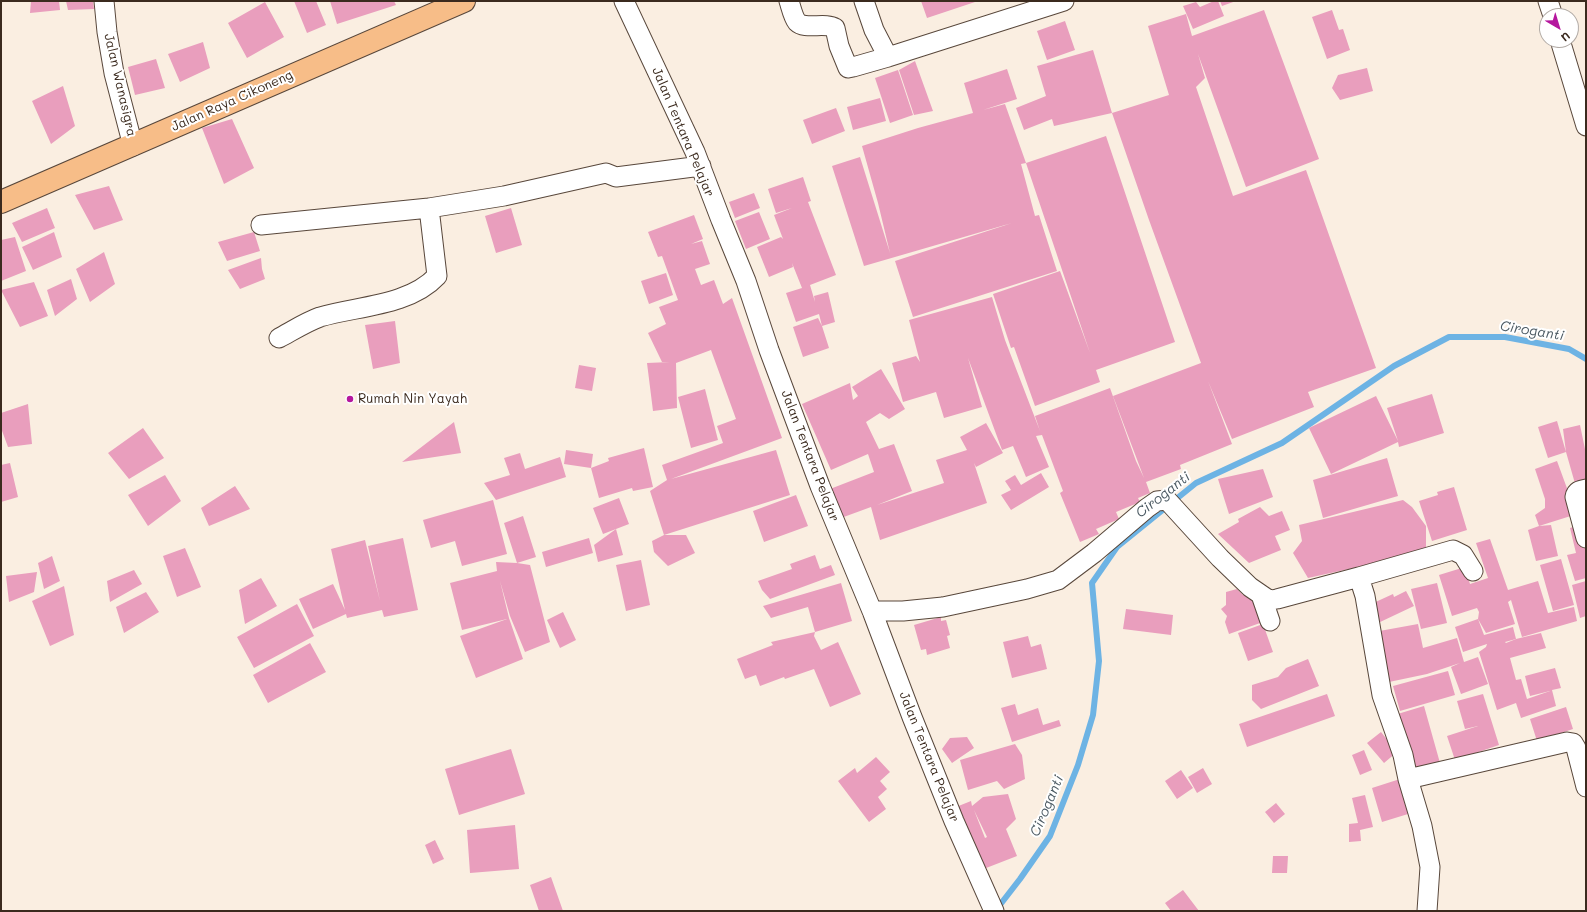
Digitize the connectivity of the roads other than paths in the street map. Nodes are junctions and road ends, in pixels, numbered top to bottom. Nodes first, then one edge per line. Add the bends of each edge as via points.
1 (104, 1) edge
2 (464, 1) edge
3 (624, 1) edge
4 (789, 1) edge
5 (864, 1) edge
6 (1064, 1) edge
7 (1562, 48) edge
8 (888, 57) junction
9 (1586, 126) edge
10 (133, 146) junction
11 (701, 166) junction
12 (1, 202) edge
13 (429, 208) junction
14 (261, 225) dead end
15 (279, 338) dead end
16 (1586, 489) edge
17 (1586, 538) edge
18 (1473, 571) dead end
19 (1359, 577) junction
20 (1260, 595) junction
21 (872, 611) junction
22 (1270, 621) dead end
23 (1408, 779) junction
24 (1586, 787) edge
25 (992, 907) edge
26 (1427, 911) edge

1 - 10 street, Jalan Wanasigra via 114,73
2 - 10 highway, Jalan Raya Cikoneng
3 - 11 street, Jalan Tentara Pelajar
4 - 8 street via 796,21 802,25 830,25 835,28 848,68
5 - 8 street via 874,30
6 - 8 street
7 - 9 street
10 - 12 highway, Jalan Raya Cikoneng
11 - 13 street via 616,177 606,173 504,196
11 - 21 street, Jalan Tentara Pelajar via 746,281 820,486
13 - 14 street
13 - 15 street via 437,276 430,284 408,296 319,318
16 - 17 street via 1579,490 1575,497
18 - 19 street via 1463,555 1453,550
19 - 20 street via 1277,599 1271,600
19 - 23 street via 1365,596 1382,695 1403,755
20 - 21 street via 1220,558 1172,506 1163,500 1147,508 1094,554 1058,580 943,607
20 - 22 street
21 - 25 street, Jalan Tentara Pelajar via 954,821
23 - 24 street via 1567,742 1573,743 1576,748
23 - 26 street via 1422,826 1430,868

